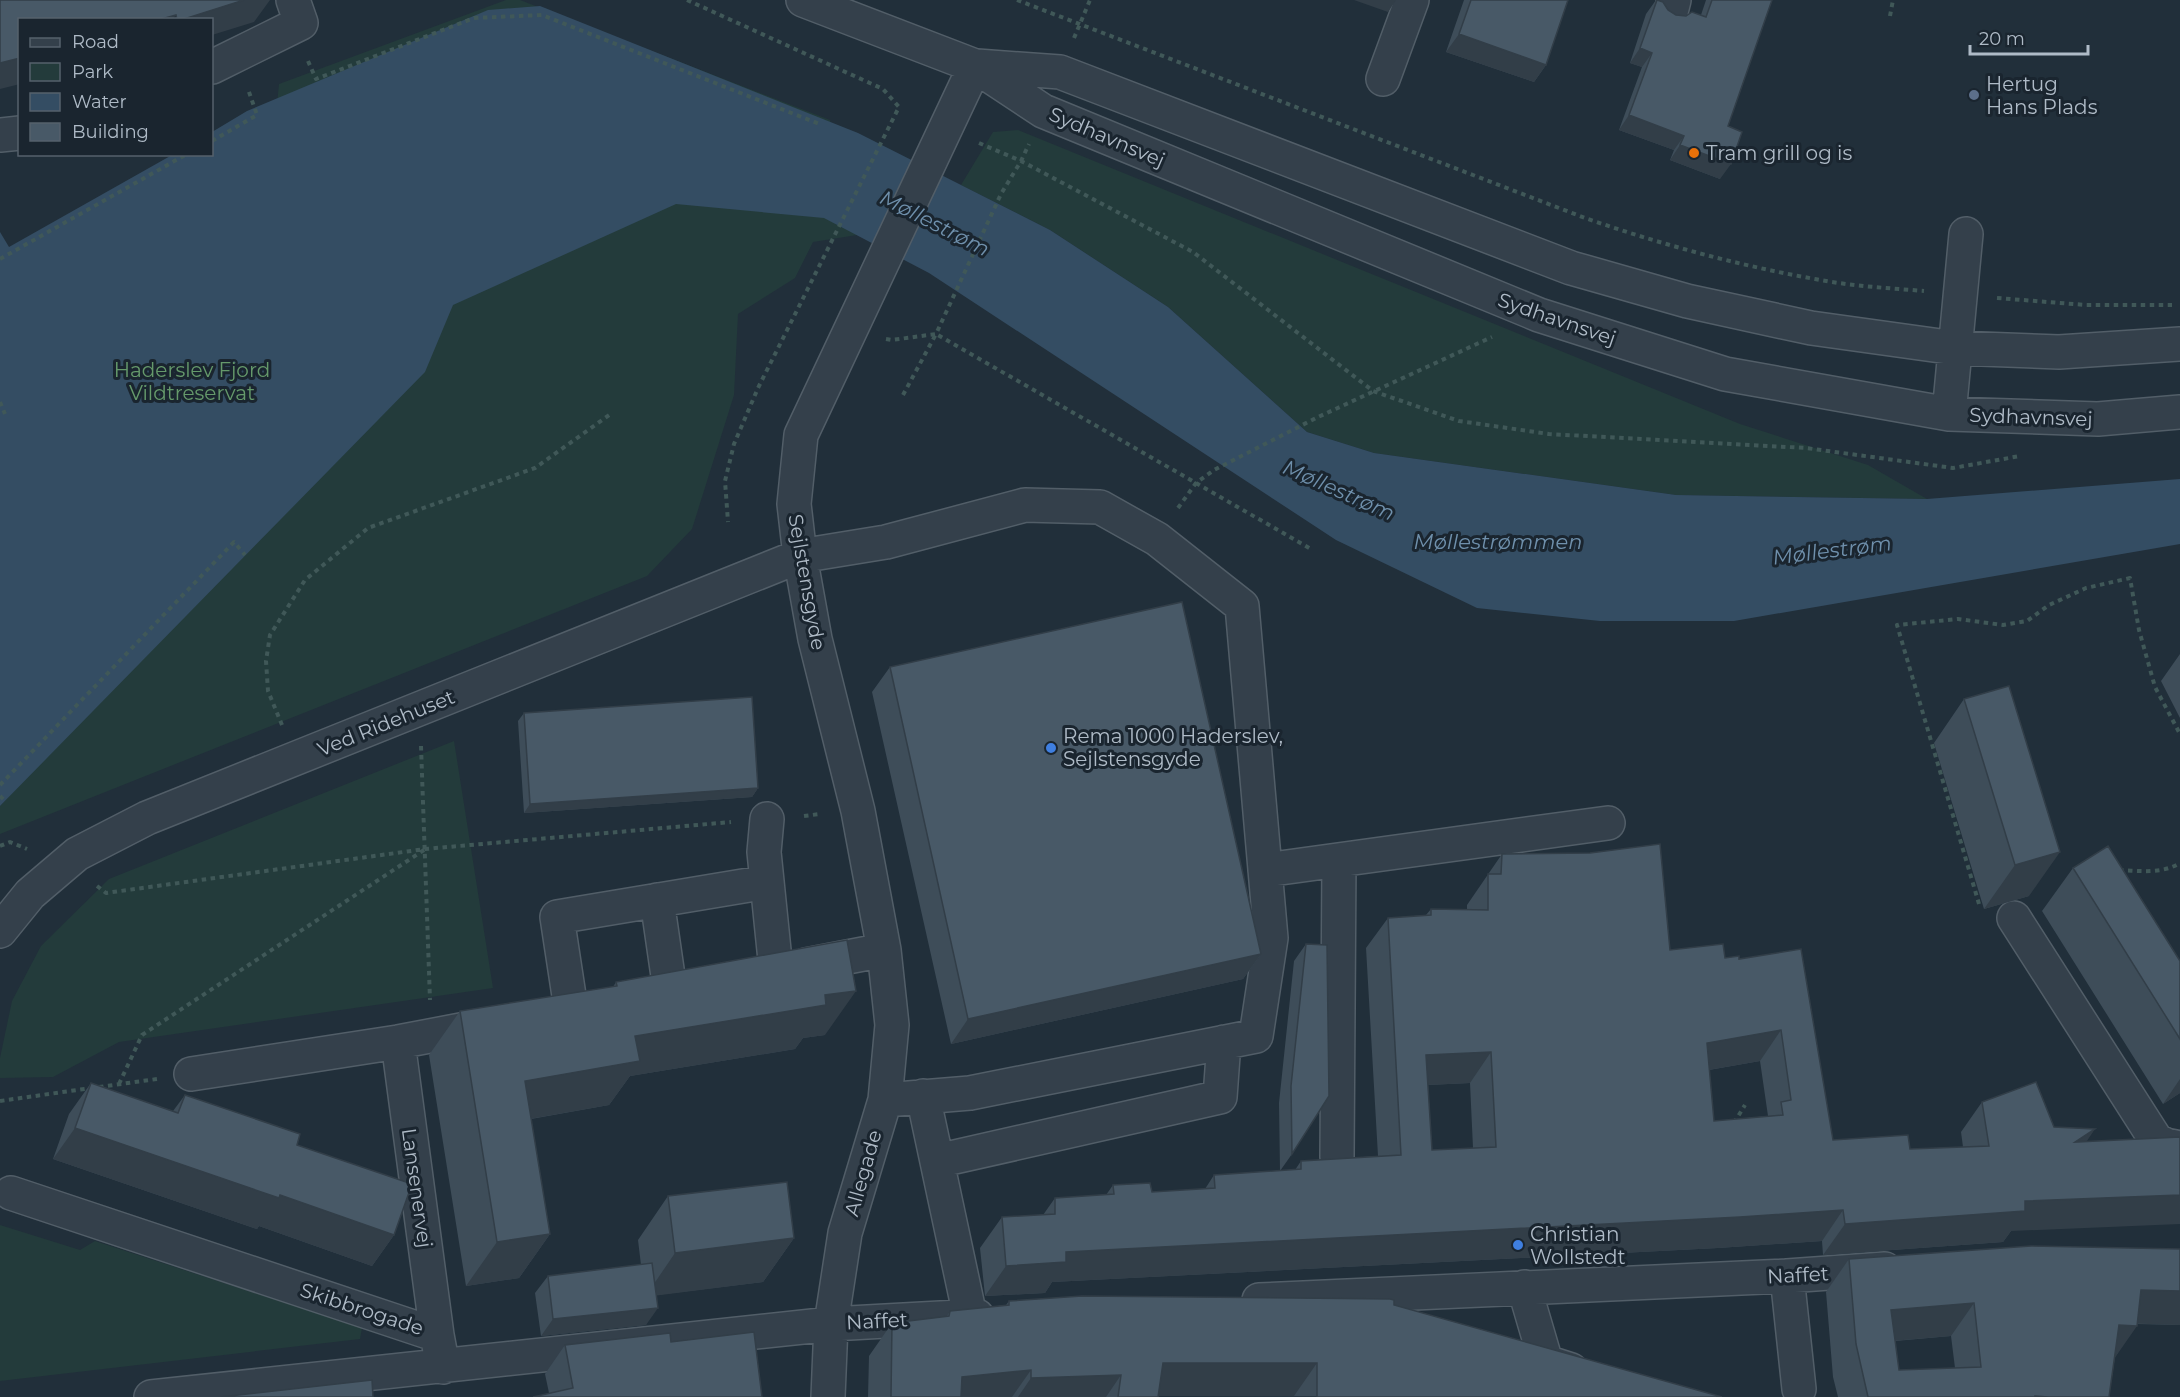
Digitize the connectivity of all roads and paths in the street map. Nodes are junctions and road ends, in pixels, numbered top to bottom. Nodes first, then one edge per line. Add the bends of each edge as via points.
1 (293, 0) edge
2 (687, 0) edge
3 (803, 0) edge
4 (1017, 0) edge
5 (1090, 0) edge
6 (1412, 0) edge
7 (1893, 0) edge
8 (833, 6) edge
9 (1890, 16) dead end
10 (1080, 23) junction
11 (303, 51) dead end
12 (975, 66) junction
13 (213, 67) edge
14 (1383, 79) dead end
15 (247, 86) dead end
16 (822, 125) dead end
17 (18, 133) edge
18 (0, 135) edge
19 (1033, 135) dead end
20 (213, 140) edge
21 (978, 143) dead end
22 (183, 156) edge
23 (1021, 161) junction
24 (1966, 234) dead end
25 (0, 260) edge
26 (1960, 295) junction
27 (2180, 304) edge
28 (1539, 315) junction
29 (851, 330) junction
30 (936, 334) junction
31 (2180, 344) edge
32 (1956, 348) junction
33 (1374, 391) junction
34 (903, 395) dead end
35 (0, 402) edge
36 (2180, 412) edge
37 (612, 413) dead end
38 (5, 414) dead end
39 (1949, 414) junction
40 (2021, 455) dead end
41 (1195, 484) junction
42 (728, 522) dead end
43 (1311, 549) dead end
44 (245, 555) dead end
45 (800, 556) junction
46 (420, 710) junction
47 (2180, 734) edge
48 (297, 759) junction
49 (0, 785) edge
50 (0, 796) edge
51 (5, 801) dead end
52 (858, 811) junction
53 (767, 819) junction
54 (1608, 824) dead end
55 (425, 849) junction
56 (1339, 860) junction
57 (2180, 863) edge
58 (65, 864) junction
59 (1264, 870) junction
60 (2112, 870) edge
61 (767, 882) junction
62 (657, 900) junction
63 (2014, 918) joint
64 (0, 932) edge
65 (884, 950) junction
66 (637, 997) edge
67 (604, 1003) edge
68 (571, 1009) junction
69 (432, 1036) junction
70 (398, 1042) junction
71 (1224, 1042) junction
72 (191, 1074) joint
73 (119, 1084) junction
74 (923, 1096) junction
75 (885, 1100) junction
76 (0, 1101) edge
77 (1745, 1105) dead end
78 (1733, 1125) edge
79 (2180, 1148) edge
80 (1337, 1157) edge
81 (937, 1161) junction
82 (11, 1192) dead end
83 (1918, 1267) edge
84 (1787, 1276) junction
85 (1524, 1287) junction
86 (1313, 1298) junction
87 (1230, 1302) edge
88 (1006, 1314) edge
89 (970, 1316) junction
90 (1402, 1322) edge
91 (831, 1324) junction
92 (437, 1335) junction
93 (1512, 1353) edge
94 (1546, 1362) junction
95 (443, 1367) junction
96 (1600, 1378) edge
97 (1799, 1389) dead end
98 (151, 1397) edge
99 (828, 1397) edge

1 - 13 street via 301,23
2 - 42 path via 883,89 898,108 734,444 725,481
3 - 8 street, Sydhavnsvej
4 - 10 path
5 - 10 path
6 - 14 street
7 - 9 path
8 - 12 street, Sydhavnsvej
10 - 26 path via 1653,241 1816,280
11 - 16 path via 316,79 474,18 542,15
12 - 28 street, Sydhavnsvej via 1044,111
12 - 29 street, Sejlstensgyde
12 - 32 street, Sydhavnsvej via 1060,72 1571,268 1687,301 1811,328
15 - 20 path via 257,115
17 - 18 street
19 - 23 path
21 - 23 path
22 - 25 path
23 - 30 path via 1001,194
23 - 33 path via 1193,252
24 - 26 street
26 - 27 path via 2086,305
26 - 32 street
28 - 33 path
28 - 39 street, Sydhavnsvej via 1725,374
29 - 30 path via 892,340
29 - 45 street, Sejlstensgyde via 801,435 794,504
30 - 34 path
30 - 41 path
31 - 32 street, Sydhavnsvej via 2059,352
32 - 39 street
33 - 40 path via 1459,421 1549,434 1806,448 1953,468
33 - 41 path via 1214,470
35 - 38 path
36 - 39 street, Sydhavnsvej via 2098,419
37 - 48 path via 535,468 368,528 305,580 270,635 266,661 268,691
41 - 43 path
44 - 49 path via 234,542
45 - 46 street, Ved Ridehuset
45 - 52 street, Sejlstensgyde via 815,639
45 - 59 street, Ved Ridehuset via 886,542 1025,505 1100,507 1157,539 1242,606
46 - 48 street, Ved Ridehuset
46 - 55 path
47 - 63 path via 2155,687 2130,578 2086,588 2049,605 2027,621 2003,625 1958,619 1897,625 1983,919
48 - 58 street, Ved Ridehuset via 147,818
50 - 51 path
52 - 53 path
52 - 65 street, Sejlstensgyde
53 - 55 path
53 - 61 street
54 - 56 street
55 - 58 path via 106,893
55 - 69 path
55 - 73 path via 142,1035
56 - 59 street
56 - 80 street
57 - 60 path via 2151,872
58 - 64 street, Ved Ridehuset via 30,894
59 - 71 street, Ved Ridehuset via 1270,938 1256,1036
61 - 62 street
61 - 65 street via 764,973
62 - 66 street via 682,988
62 - 68 street via 557,917
63 - 79 street via 2156,1140
65 - 75 street, Allegade via 892,1025
67 - 68 street
68 - 69 street
69 - 70 street
70 - 72 street
70 - 92 street, Lansenervej
71 - 74 street via 970,1093
71 - 81 street via 1220,1097
72 - 73 path
73 - 76 path
74 - 75 street
74 - 81 street
75 - 91 street, Allegade via 845,1233
77 - 78 path
81 - 89 street
82 - 92 street, Skibbrogade
83 - 84 street, Naffet
84 - 85 street, Naffet
84 - 97 street
85 - 86 street, Naffet
85 - 94 street
86 - 87 street, Naffet
86 - 90 street, Naffet
88 - 89 street, Naffet
89 - 91 street, Naffet
91 - 95 street, Naffet
91 - 99 street, Allegade
92 - 95 street, Skibbrogade
93 - 94 street
94 - 96 street
95 - 98 street, Skibbrogade

